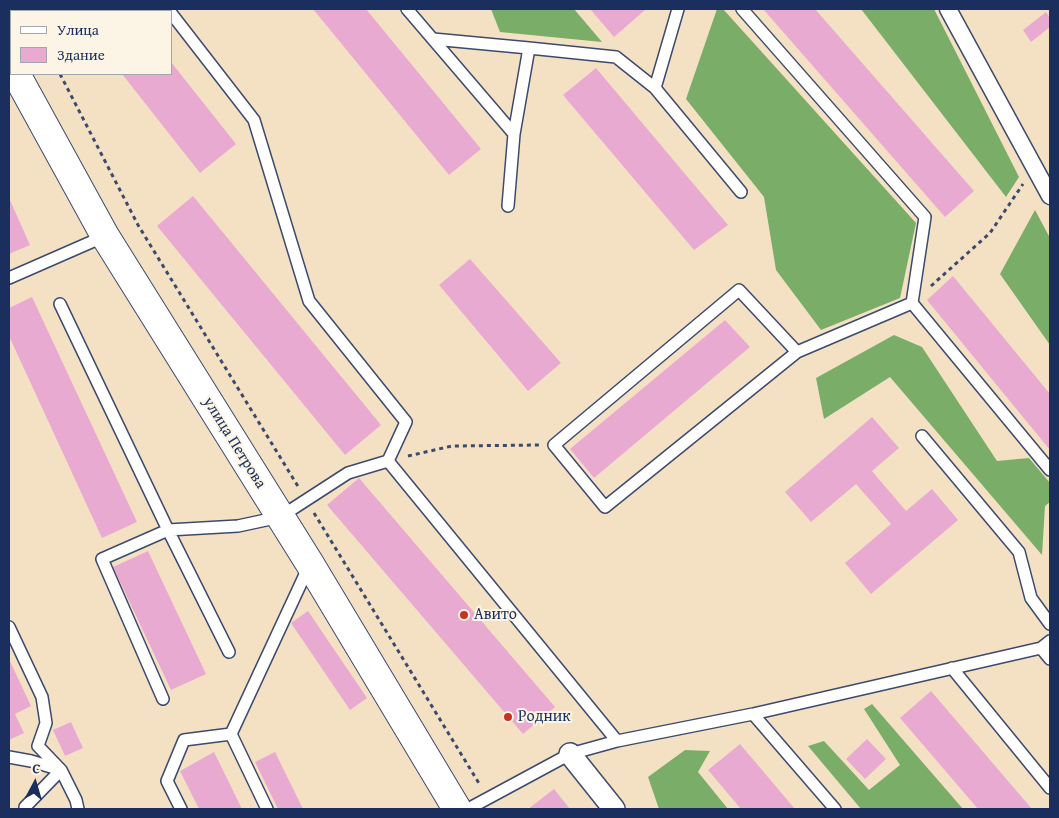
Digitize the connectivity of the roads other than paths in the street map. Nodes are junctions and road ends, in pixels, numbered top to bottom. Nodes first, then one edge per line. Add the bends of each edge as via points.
1 (407, 9) edge
2 (742, 9) edge
3 (948, 9) edge
4 (676, 10) edge
5 (172, 14) edge
6 (433, 39) junction
7 (529, 48) junction
8 (17, 75) edge
9 (655, 88) junction
10 (514, 134) junction
11 (741, 192) dead end
12 (1050, 196) edge
13 (508, 206) dead end
14 (105, 236) junction
15 (9, 277) edge
16 (912, 303) junction
17 (60, 304) dead end
18 (797, 352) junction
19 (922, 436) dead end
20 (388, 461) junction
21 (1050, 470) edge
22 (280, 517) junction
23 (168, 530) junction
24 (310, 564) junction
25 (1050, 624) edge
26 (9, 627) edge
27 (1046, 645) edge
28 (229, 652) dead end
29 (1050, 659) edge
30 (952, 668) junction
31 (163, 698) dead end
32 (753, 714) junction
33 (231, 734) junction
34 (617, 742) junction
35 (570, 754) junction
36 (9, 757) edge
37 (61, 770) junction
38 (1050, 788) edge
39 (26, 809) edge
40 (78, 809) edge
41 (181, 809) edge
42 (267, 809) edge
43 (458, 809) edge
44 (468, 809) edge
45 (614, 809) edge
46 (834, 809) edge

1 - 6 lane
2 - 16 lane via 925,217
3 - 12 street
4 - 9 lane
5 - 20 lane via 254,120 309,301 406,422
6 - 7 lane
6 - 10 lane
7 - 9 lane via 616,57
7 - 10 lane
8 - 14 street, улица Петрова
9 - 11 lane
10 - 13 lane
14 - 15 lane
14 - 22 street, улица Петрова
16 - 18 lane
16 - 21 lane
17 - 23 lane
18 - 18 lane via 739,290 554,445 605,507
19 - 25 lane via 1019,552 1031,598
20 - 22 lane via 348,473
20 - 34 lane
22 - 23 lane via 238,526
22 - 24 street, улица Петрова
23 - 28 lane
23 - 31 lane via 102,559
24 - 33 lane
24 - 43 street, улица Петрова
26 - 37 lane via 42,697 46,723 38,746
27 - 29 lane
27 - 30 lane
30 - 32 lane
30 - 38 lane
32 - 34 lane
32 - 46 lane
33 - 41 lane via 184,740 167,781
33 - 42 lane
34 - 35 lane
35 - 44 lane
35 - 45 street
36 - 37 lane
37 - 39 lane
37 - 40 lane

